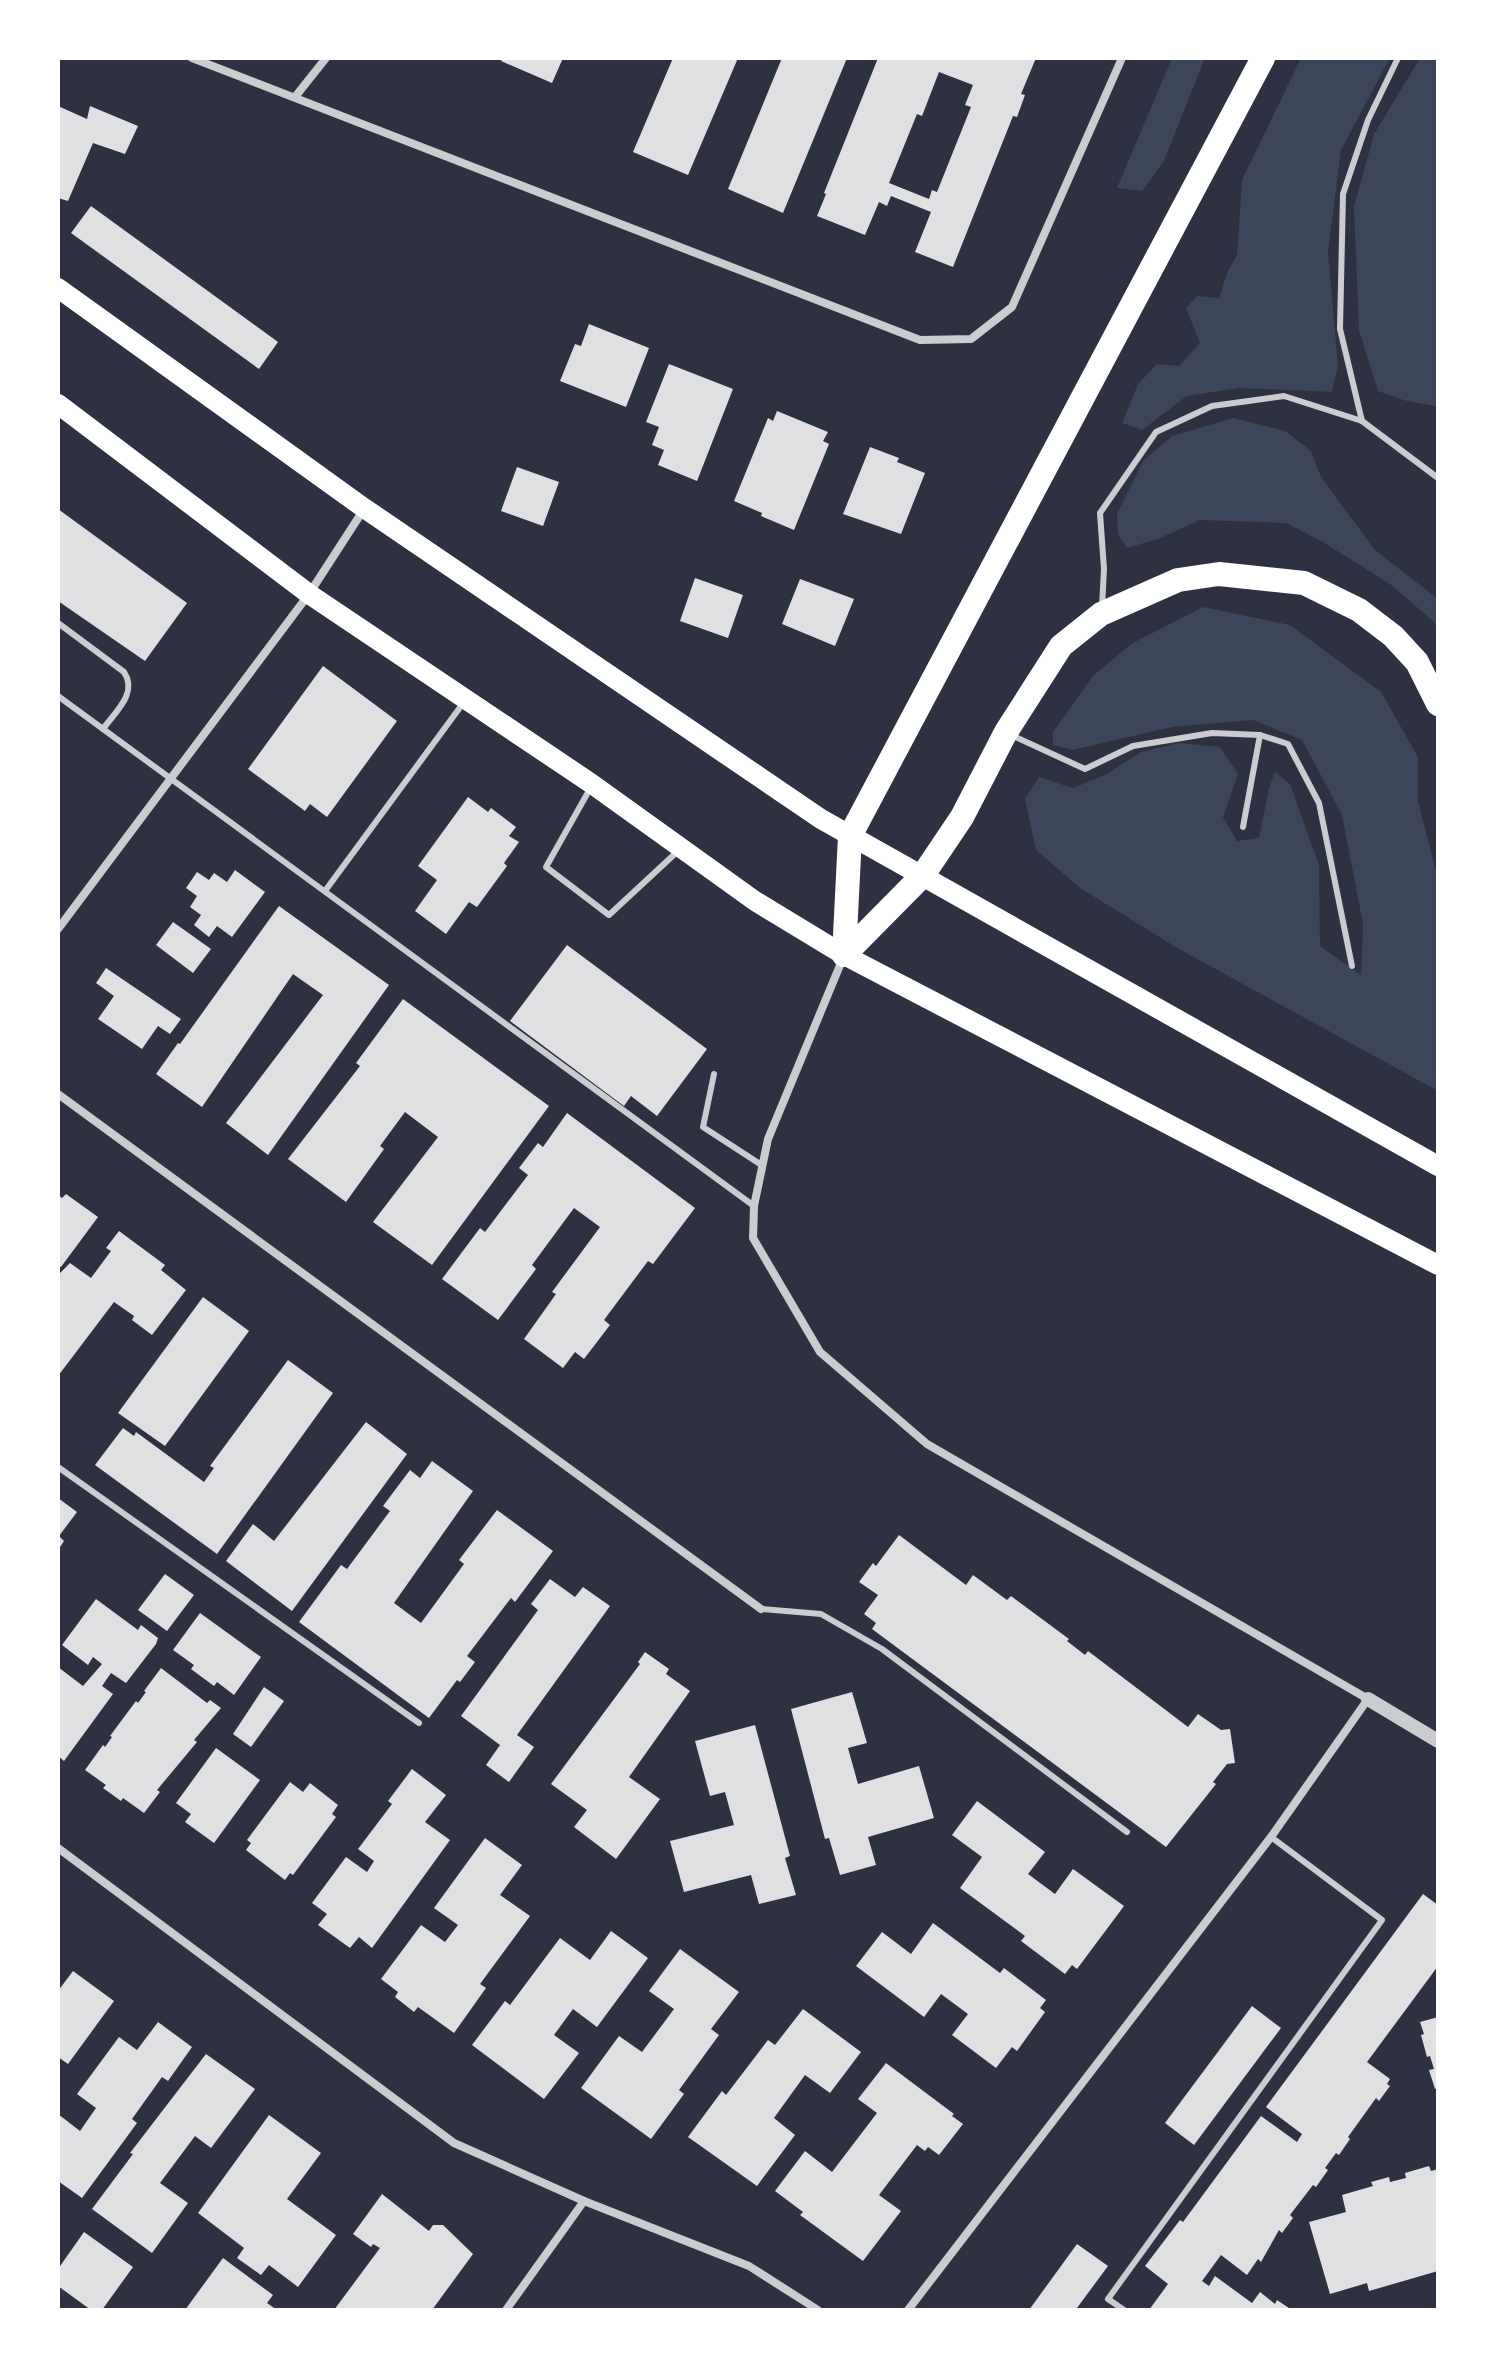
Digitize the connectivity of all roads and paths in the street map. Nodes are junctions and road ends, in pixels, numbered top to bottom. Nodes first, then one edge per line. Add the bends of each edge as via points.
1 (192, 58) edge
2 (326, 58) edge
3 (1122, 58) edge
4 (1263, 58) edge
5 (1398, 58) edge
6 (295, 97) junction
7 (58, 288) edge
8 (58, 404) edge
9 (1362, 421) junction
10 (1438, 478) edge
11 (364, 508) junction
12 (309, 594) junction
13 (1101, 614) junction
14 (58, 623) edge
15 (58, 696) edge
16 (466, 700) junction
17 (1438, 704) edge
18 (103, 729) junction
19 (1006, 732) junction
20 (1260, 735) junction
21 (171, 779) junction
22 (592, 784) junction
23 (1243, 827) dead end
24 (850, 836) junction
25 (681, 848) junction
26 (923, 875) junction
27 (325, 891) junction
28 (58, 929) edge
29 (844, 955) junction
30 (1352, 966) dead end
31 (714, 1074) dead end
32 (58, 1094) edge
33 (763, 1166) junction
34 (1438, 1166) edge
35 (754, 1206) junction
36 (1438, 1265) edge
37 (58, 1467) edge
38 (761, 1609) joint
39 (1368, 1699) junction
40 (419, 1723) dead end
41 (1438, 1741) edge
42 (1127, 1832) dead end
43 (1271, 1837) junction
44 (58, 1848) edge
45 (584, 2201) junction
46 (506, 2310) edge
47 (818, 2310) edge
48 (908, 2310) edge
49 (1124, 2310) edge

1 - 6 street
2 - 6 street
3 - 6 street via 1012,307 971,339 920,340
4 - 24 highway
5 - 9 lane via 1368,120 1343,194 1340,329
7 - 11 main road
8 - 12 main road
9 - 10 lane
9 - 13 lane via 1284,396 1212,406 1156,432 1100,513
11 - 12 street
11 - 24 main road
12 - 16 main road
12 - 21 street
13 - 17 highway via 1178,580 1219,574 1304,583 1359,610 1393,636 1417,662
13 - 19 highway via 1061,646
14 - 18 lane via 129,679 127,696
15 - 18 lane
16 - 22 main road
16 - 27 lane
18 - 21 lane
19 - 20 lane via 1085,769 1133,746 1212,733
19 - 26 highway via 962,817
20 - 23 lane
20 - 30 lane via 1288,744 1319,803
21 - 27 lane
21 - 28 street
22 - 25 main road
22 - 25 lane via 546,867 609,915
24 - 26 main road
24 - 29 highway
25 - 29 main road
26 - 29 highway
26 - 34 main road
27 - 35 lane
29 - 33 street via 768,1139
29 - 36 main road
31 - 33 lane via 703,1127
32 - 38 street
33 - 35 street
35 - 39 street via 753,1238 820,1352 927,1444
37 - 40 lane
38 - 42 lane via 821,1614 882,1649
39 - 41 street
39 - 43 street
43 - 48 street
43 - 49 lane via 1382,1920 1108,2299
44 - 45 street via 454,2143
45 - 46 street
45 - 47 street via 749,2266

